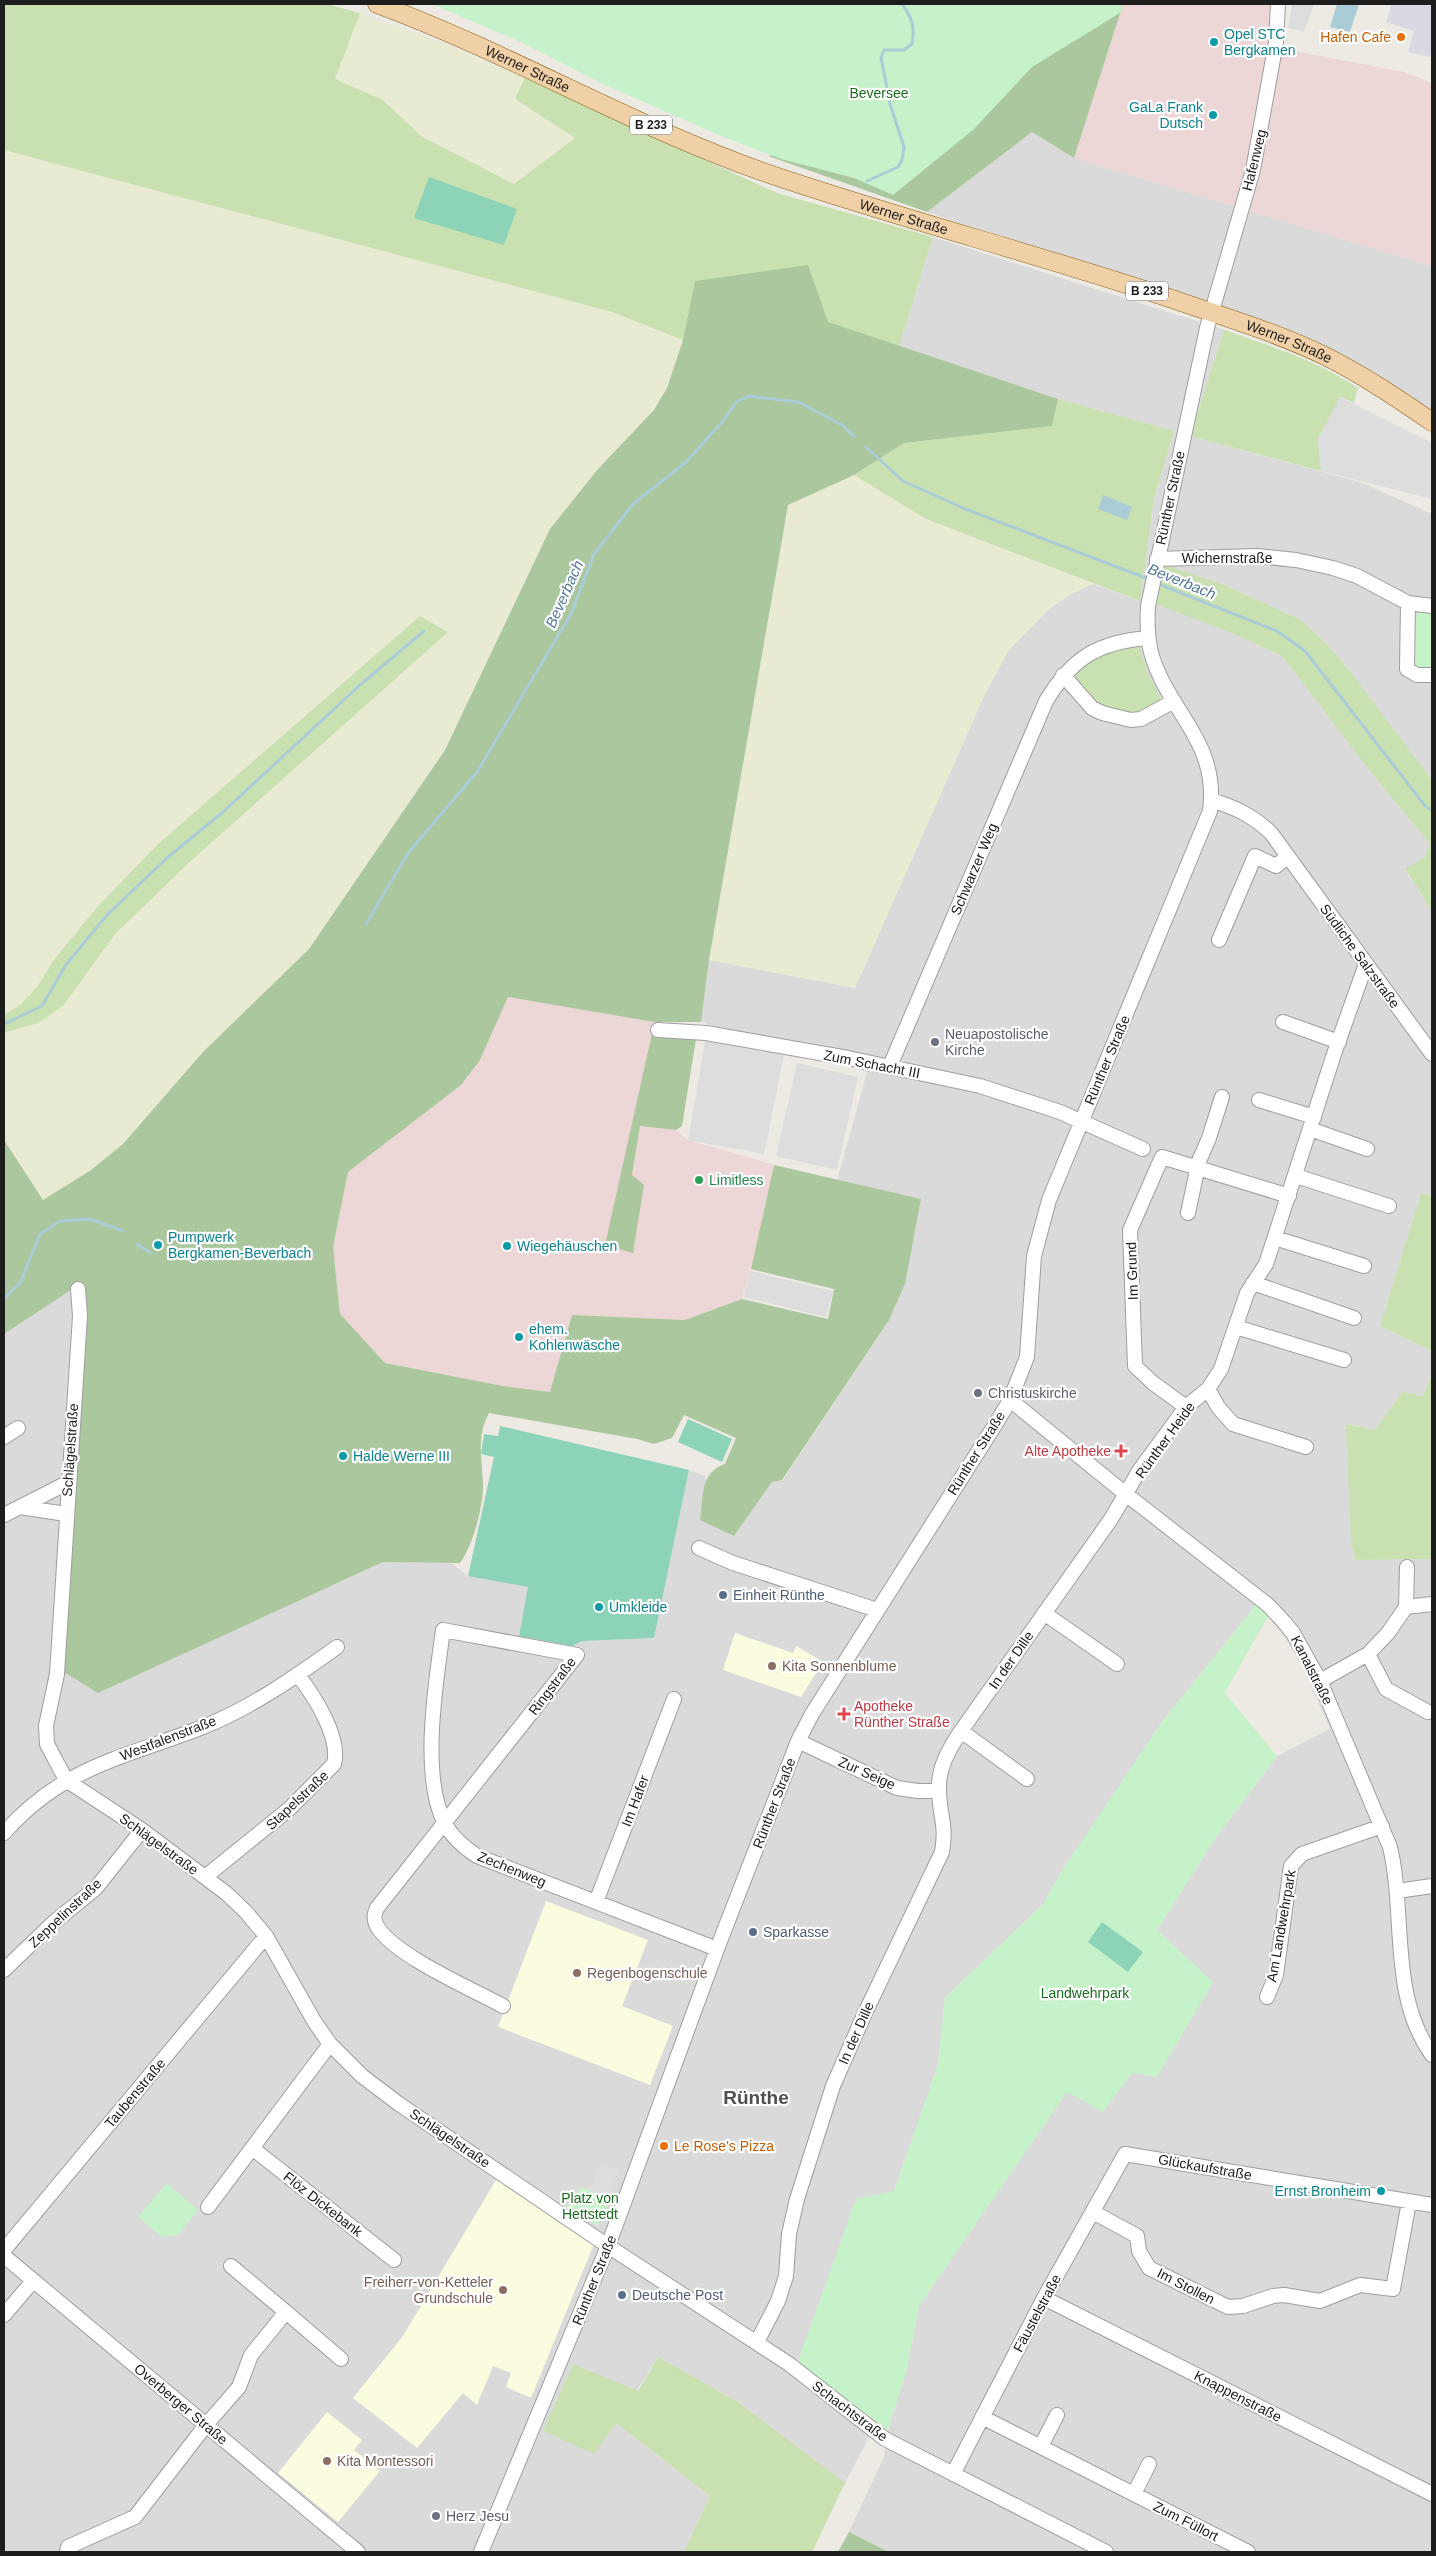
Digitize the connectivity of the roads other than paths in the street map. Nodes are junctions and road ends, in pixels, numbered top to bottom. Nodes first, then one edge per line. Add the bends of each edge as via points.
1 (377, 4) edge
2 (1278, 4) edge
3 (1211, 312) junction
4 (1432, 422) edge
5 (1157, 559) junction
6 (1408, 603) junction
7 (1432, 606) edge
8 (1148, 638) junction
9 (1063, 675) junction
10 (1432, 675) edge
11 (1174, 701) junction
12 (1211, 800) junction
13 (1287, 857) junction
14 (1219, 940) dead end
15 (1366, 964) junction
16 (1283, 1022) dead end
17 (658, 1030) dead end
18 (1339, 1042) junction
19 (1432, 1054) edge
20 (890, 1066) junction
21 (1222, 1097) dead end
22 (1259, 1100) dead end
23 (1081, 1122) junction
24 (1312, 1123) junction
25 (1143, 1149) dead end
26 (1367, 1149) dead end
27 (1199, 1170) junction
28 (1296, 1176) junction
29 (1289, 1196) junction
30 (1389, 1206) dead end
31 (1188, 1212) dead end
32 (1275, 1238) junction
33 (1364, 1266) dead end
34 (1253, 1283) junction
35 (78, 1289) dead end
36 (1354, 1318) dead end
37 (1236, 1326) junction
38 (1344, 1360) dead end
39 (1208, 1389) junction
40 (1010, 1400) junction
41 (1186, 1406) junction
42 (18, 1428) dead end
43 (4, 1437) edge
44 (1306, 1447) dead end
45 (69, 1482) junction
46 (1127, 1496) junction
47 (20, 1507) junction
48 (66, 1514) junction
49 (4, 1515) edge
50 (698, 1548) dead end
51 (1407, 1567) dead end
52 (1432, 1604) edge
53 (1406, 1607) junction
54 (877, 1610) junction
55 (1044, 1613) junction
56 (443, 1630) joint
57 (337, 1647) dead end
58 (1368, 1654) junction
59 (1117, 1664) dead end
60 (298, 1675) junction
61 (1320, 1681) junction
62 (674, 1699) dead end
63 (1428, 1712) dead end
64 (961, 1731) junction
65 (798, 1741) junction
66 (1027, 1779) dead end
67 (66, 1780) junction
68 (939, 1790) junction
69 (445, 1824) junction
70 (1382, 1826) junction
71 (142, 1830) junction
72 (4, 1833) edge
73 (205, 1877) junction
74 (1432, 1886) edge
75 (1397, 1891) junction
76 (596, 1902) junction
77 (266, 1936) junction
78 (717, 1949) junction
79 (4, 1970) edge
80 (1267, 1997) dead end
81 (502, 2006) dead end
82 (330, 2044) junction
83 (1432, 2055) edge
84 (252, 2148) junction
85 (1125, 2154) joint
86 (1410, 2202) junction
87 (1432, 2205) edge
88 (208, 2207) dead end
89 (1093, 2212) junction
90 (608, 2246) junction
91 (4, 2250) edge
92 (4, 2256) edge
93 (394, 2260) dead end
94 (231, 2266) dead end
95 (32, 2281) junction
96 (1044, 2298) junction
97 (286, 2312) junction
98 (4, 2315) edge
99 (757, 2342) junction
100 (341, 2359) dead end
101 (1057, 2415) dead end
102 (982, 2417) junction
103 (206, 2425) junction
104 (1041, 2446) junction
105 (1149, 2464) dead end
106 (953, 2474) junction
107 (1134, 2494) junction
108 (1432, 2494) edge
109 (351, 2550) edge
110 (1241, 2551) edge
111 (67, 2552) edge
112 (481, 2552) edge
113 (1106, 2552) edge

1 - 3 main road, Werner Straße / B 233 via 438,26 702,148 784,180
2 - 3 street, Hafenweg via 1276,42 1253,170
3 - 4 main road, Werner Straße / B 233 via 1286,338 1324,356 1373,382
3 - 5 street, Rünther Straße
5 - 6 street, Wichernstraße via 1257,556 1296,560 1357,576
5 - 8 street, Rünther Straße via 1148,606
6 - 7 street, Wichernstraße
6 - 10 street via 1407,668 1417,675
8 - 9 street, Schwarzer Weg via 1103,646 1088,653
8 - 11 street, Rünther Straße via 1152,657
9 - 11 street via 1092,708 1131,720 1141,719
9 - 20 street, Schwarzer Weg via 1046,701
11 - 12 street, Rünther Straße via 1201,745 1208,768
12 - 13 street, Südliche Salzstraße via 1251,816 1271,833
12 - 23 street, Rünther Straße via 1196,848
13 - 14 street via 1276,866 1256,856
13 - 15 street, Südliche Salzstraße
15 - 18 street, Rünther Heide
15 - 19 street, Südliche Salzstraße
16 - 18 street
17 - 20 street, Zum Schacht III via 706,1033
18 - 24 street, Rünther Heide
20 - 23 street, Zum Schacht III via 980,1086
21 - 27 street via 1199,1161
22 - 24 street
23 - 25 street
23 - 40 street, Rünther Straße via 1040,1230 1034,1256 1027,1357
24 - 26 street
24 - 28 street, Rünther Heide
27 - 29 street, Im Grund
27 - 31 street
27 - 41 street, Im Grund via 1162,1157 1130,1230 1135,1366 1153,1384
28 - 29 street, Rünther Heide
28 - 30 street
29 - 32 street, Rünther Heide
32 - 33 street
32 - 34 street, Rünther Heide via 1266,1264
34 - 36 street
34 - 37 street, Rünther Heide via 1246,1293
35 - 45 street, Schlägelstraße via 80,1316
37 - 38 street
37 - 39 street, Rünther Heide via 1221,1369
39 - 41 street, Rünther Heide
39 - 44 street, Rünther Heide via 1218,1408 1233,1424
40 - 46 street, Kanalstraße
40 - 54 street, Rünther Straße
41 - 46 street, Rünther Heide via 1139,1471
42 - 43 street
45 - 47 street
45 - 48 street, Schlägelstraße
46 - 55 street, In der Dille
46 - 61 street, Kanalstraße via 1276,1613 1293,1633
47 - 48 street
47 - 49 street
48 - 67 street, Schlägelstraße via 57,1674 46,1726 47,1744
50 - 54 street
51 - 53 street
52 - 53 street
53 - 58 street
54 - 65 street, Rünther Straße
55 - 59 street
55 - 64 street, In der Dille
56 - 69 street, Zechenweg via 433,1715 433,1756 434,1793
56 - 69 street, Ringstraße via 577,1655
57 - 60 street, Westfalenstraße
58 - 61 street
58 - 63 street via 1386,1689
60 - 67 street, Westfalenstraße via 204,1726 102,1762
60 - 73 street, Stapelstraße via 311,1691 323,1715 334,1748 334,1764 289,1808
61 - 70 street, Kanalstraße
62 - 76 street, Im Hafer
64 - 66 street
64 - 68 street, In der Dille via 944,1761
65 - 68 street, Zur Seige via 898,1788
65 - 78 street, Rünther Straße
67 - 71 street, Schlägelstraße
67 - 72 street, Westfalenstraße via 31,1804
68 - 99 street, In der Dille via 945,1826 942,1852 858,2027 834,2086 797,2199 789,2234 786,2276 778,2302
69 - 76 street, Zechenweg via 456,1839 477,1856
69 - 81 street via 377,1908 375,1924 410,1955
70 - 75 street, Kanalstraße
70 - 80 street, Am Landwehrpark via 1302,1854 1291,1866 1276,1975
71 - 73 street, Schlägelstraße
71 - 79 street, Zeppelinstraße via 96,1888
73 - 77 street, Schlägelstraße via 246,1912
74 - 75 street
75 - 83 street, Kanalstraße via 1405,1988 1416,2027
76 - 78 street, Zechenweg
77 - 82 street, Schlägelstraße
77 - 91 street, Taubenstraße
78 - 90 street, Rünther Straße
82 - 84 street
82 - 90 street, Schlägelstraße via 362,2076 399,2104
84 - 88 street
84 - 93 street, Flöz Dickebank
85 - 86 street, Glückaufstraße
85 - 89 street, Fäustelstraße
86 - 87 street, Glückaufstraße
86 - 89 street, Im Stollen via 1393,2290 1360,2284 1320,2300 1273,2296 1236,2307 1221,2304 1149,2268 1139,2251 1137,2236
89 - 96 street, Fäustelstraße
90 - 99 street, Schachtstraße
90 - 112 street, Rünther Straße
92 - 95 street, Overberger Straße
94 - 97 street
95 - 98 street
95 - 103 street, Overberger Straße
96 - 102 street, Fäustelstraße
96 - 108 street, Knappenstraße
97 - 100 street
97 - 103 street via 251,2355 238,2387
99 - 106 street, Schachtstraße via 885,2438
101 - 104 street
102 - 104 street, Zum Füllort
102 - 106 street, Fäustelstraße
103 - 109 street, Overberger Straße
103 - 111 street via 135,2517 68,2547
104 - 107 street, Zum Füllort
105 - 107 street
106 - 113 street, Schachtstraße
107 - 110 street, Zum Füllort

